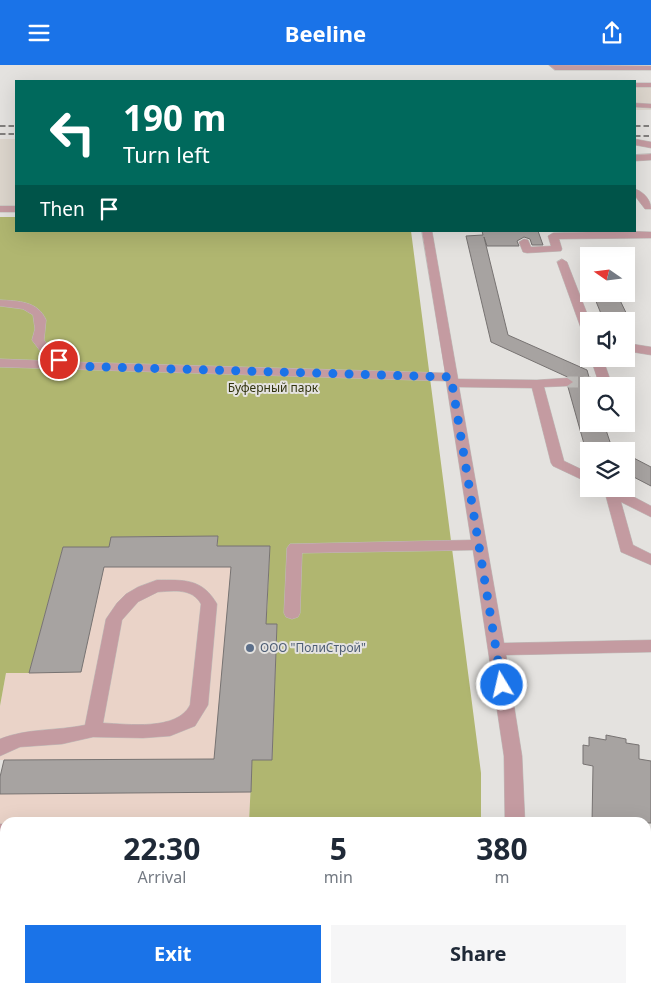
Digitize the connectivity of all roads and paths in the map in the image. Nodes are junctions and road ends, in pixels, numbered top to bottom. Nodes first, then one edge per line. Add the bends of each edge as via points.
1 (554, 67) edge
2 (651, 68) edge
3 (636, 85) edge
4 (651, 85) edge
5 (636, 93) edge
6 (651, 93) edge
7 (636, 105) edge
8 (651, 105) edge
9 (636, 142) edge
10 (651, 145) edge
11 (651, 157) edge
12 (636, 159) edge
13 (636, 193) edge
14 (636, 207) edge
15 (649, 207) edge
16 (0, 209) edge
17 (15, 209) edge
18 (427, 232) edge
19 (626, 233) edge
20 (651, 235) edge
21 (524, 242) dead end
22 (562, 261) dead end
23 (0, 303) edge
24 (581, 312) edge
25 (635, 348) edge
26 (651, 351) edge
27 (0, 363) edge
28 (71, 366) junction
29 (451, 380) junction
30 (567, 382) tunnel mouth
31 (537, 383) junction
32 (580, 474) edge
33 (612, 497) edge
34 (623, 497) edge
35 (651, 512) edge
36 (480, 545) junction
37 (651, 560) edge
38 (292, 613) dead end
39 (651, 646) edge
40 (497, 649) junction
41 (93, 730) junction
42 (0, 748) edge
43 (515, 817) edge

1 - 2 street
3 - 4 street
5 - 6 street
7 - 8 street
9 - 10 street
11 - 12 street
13 - 15 street
14 - 15 street
16 - 17 street
18 - 29 street
19 - 20 street
19 - 21 street via 553,236 557,249 527,250
22 - 24 street
23 - 28 street via 26,305 40,317 42,326 38,340 48,353
25 - 26 street
27 - 28 street
28 - 29 street
29 - 31 street
29 - 36 street
30 - 31 street
31 - 32 street via 558,463
33 - 37 street via 626,548
34 - 35 street
36 - 38 street via 295,549
36 - 40 street
39 - 40 street
40 - 43 street via 513,756
41 - 41 street via 114,619 121,608 142,591 157,586 186,586 206,596 209,604 199,705 188,723 163,729
41 - 42 street via 60,737 19,740

